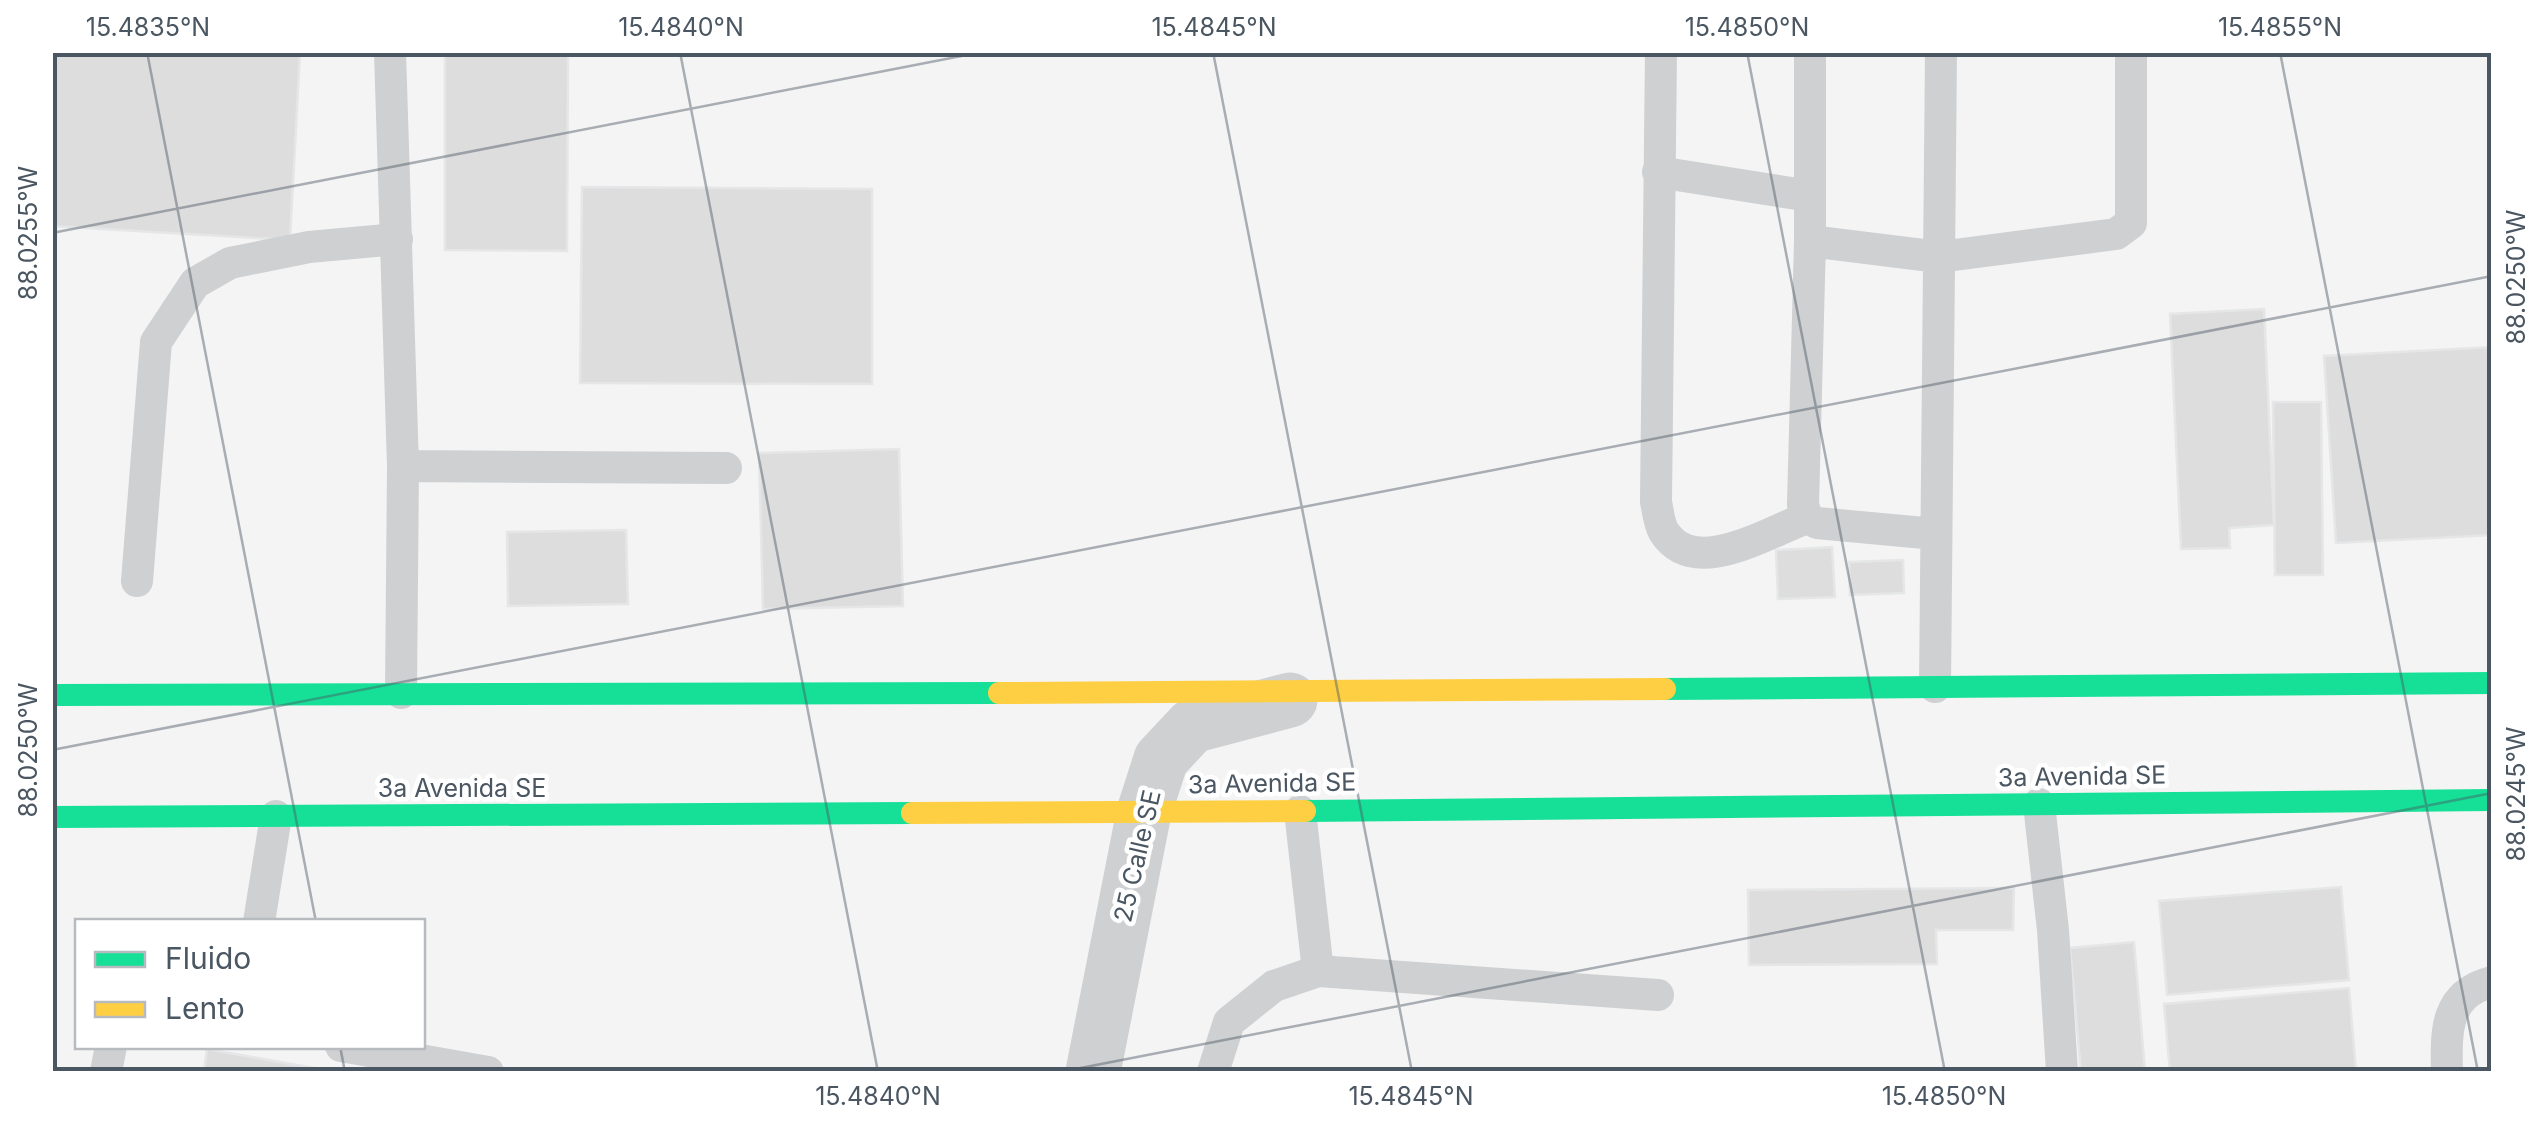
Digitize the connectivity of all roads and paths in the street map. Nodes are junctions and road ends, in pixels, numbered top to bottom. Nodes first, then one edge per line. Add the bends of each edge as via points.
1 (390, 52) edge
2 (1661, 52) edge
3 (1810, 52) edge
4 (1941, 52) edge
5 (2131, 52) edge
6 (1658, 172) junction
7 (1810, 196) junction
8 (396, 239) junction
9 (1810, 241) junction
10 (1939, 258) junction
11 (403, 466) junction
12 (726, 468) dead end
13 (1807, 518) junction
14 (1935, 534) junction
15 (137, 581) dead end
16 (2492, 683) edge
17 (1935, 687) junction
18 (1323, 692) junction
19 (400, 693) junction
20 (52, 695) edge
21 (2492, 800) edge
22 (2039, 804) junction
23 (1300, 811) junction
24 (1144, 812) junction
25 (276, 816) junction
26 (52, 817) edge
27 (259, 919) edge
28 (1318, 970) junction
29 (2492, 982) edge
30 (1658, 994) dead end
31 (358, 1049) edge
32 (488, 1072) edge
33 (1094, 1072) edge
34 (1213, 1072) edge
35 (2062, 1072) edge
36 (2447, 1072) edge

1 - 8 lane
2 - 6 lane
3 - 7 lane
4 - 10 lane
5 - 10 lane via 2131,223 2116,234
6 - 7 lane
6 - 13 lane via 1656,502 1662,530 1701,554 1728,551
7 - 9 lane
8 - 11 lane
8 - 15 lane via 230,263 195,283 156,342
9 - 10 lane
9 - 13 lane
10 - 14 lane
11 - 12 lane
11 - 19 lane
13 - 14 lane
14 - 17 lane
16 - 17 main road
17 - 18 main road
18 - 19 main road
18 - 24 street, 25 Calle SE via 1192,726 1161,759
19 - 20 main road
21 - 22 main road, 3a Avenida SE
22 - 23 main road, 3a Avenida SE
22 - 35 lane
23 - 24 main road, 3a Avenida SE
23 - 28 lane
24 - 25 main road, 3a Avenida SE
24 - 33 street, 25 Calle SE
25 - 26 main road, 3a Avenida SE
25 - 27 lane
28 - 30 lane
28 - 34 lane via 1274,986 1229,1022
29 - 36 lane via 2466,992 2451,1014
31 - 32 lane

